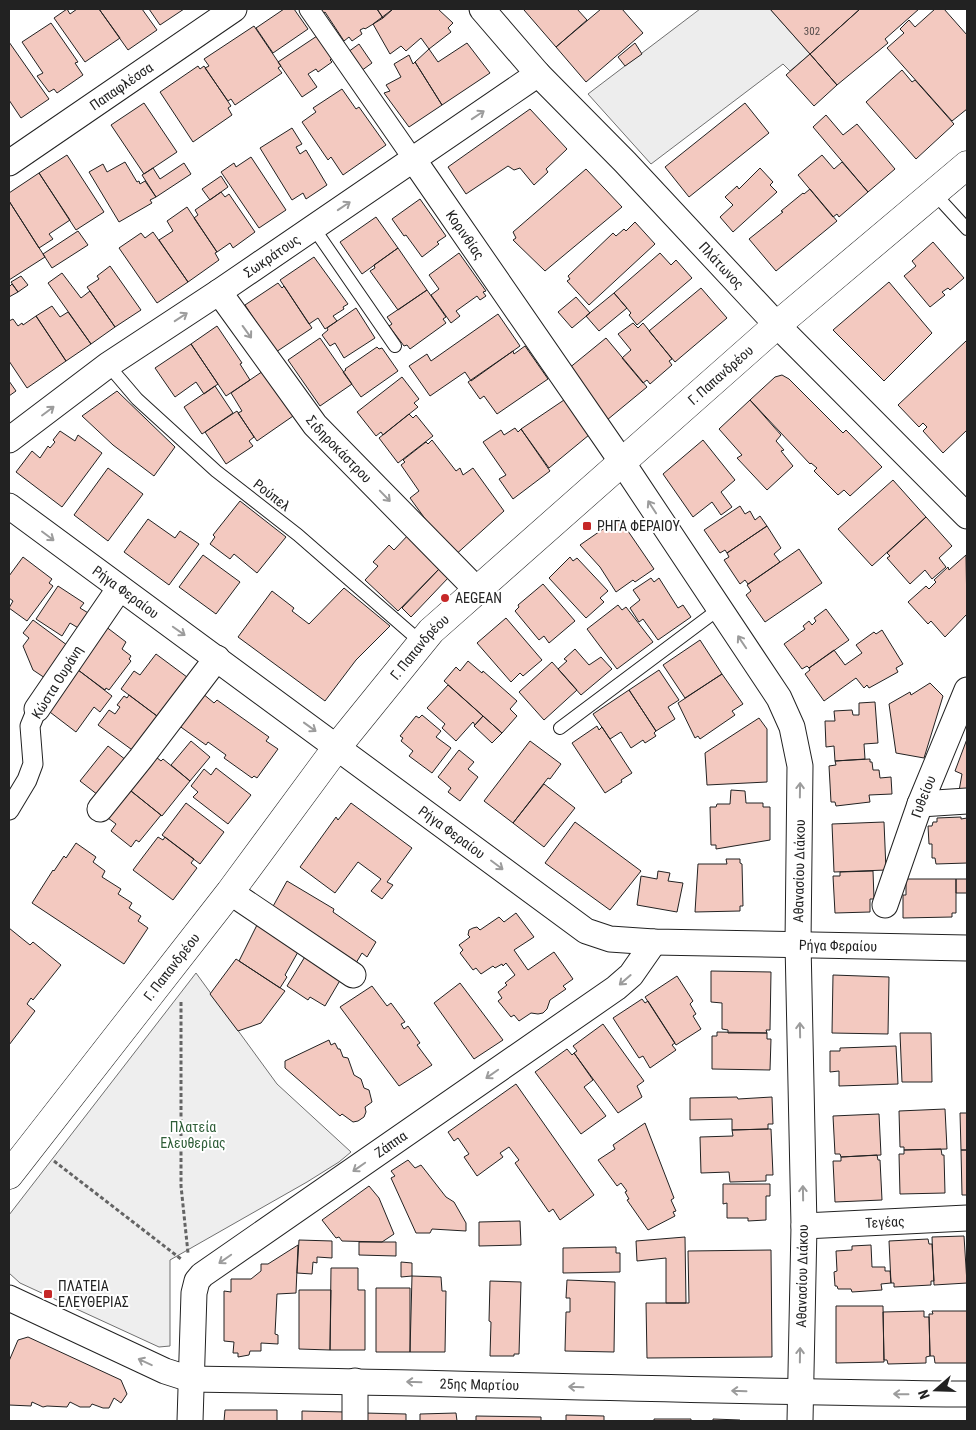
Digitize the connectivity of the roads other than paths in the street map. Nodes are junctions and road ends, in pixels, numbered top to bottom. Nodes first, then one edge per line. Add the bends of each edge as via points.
1 (234, 9) edge
2 (309, 9) edge
3 (482, 9) edge
4 (538, 74) junction
5 (413, 159) junction
6 (9, 163) edge
7 (967, 165) edge
8 (934, 193) junction
9 (313, 227) junction
10 (967, 229) edge
11 (218, 292) junction
12 (777, 324) junction
13 (395, 346) dead end
14 (108, 365) junction
15 (9, 440) edge
16 (622, 462) junction
17 (9, 506) edge
18 (967, 516) edge
19 (119, 589) junction
20 (477, 590) junction
21 (720, 609) junction
22 (422, 643) junction
23 (217, 658) junction
24 (967, 690) edge
25 (37, 709) joint
26 (560, 728) dead end
27 (337, 747) junction
28 (967, 801) edge
29 (920, 804) junction
30 (100, 809) dead end
31 (9, 810) edge
32 (230, 892) junction
33 (885, 905) dead end
34 (654, 942) junction
35 (798, 944) junction
36 (967, 948) edge
37 (353, 975) dead end
38 (9, 1175) edge
39 (967, 1218) edge
40 (804, 1226) junction
41 (9, 1298) edge
42 (190, 1379) junction
43 (355, 1381) junction
44 (800, 1393) junction
45 (967, 1394) edge
46 (190, 1421) edge
47 (355, 1421) edge
48 (800, 1421) edge

1 - 6 street, Παπαφλέσσα
2 - 5 street, Κορινθίας
3 - 4 street, Πλάτωνος
5 -> 4 street, Σωκράτους
4 - 12 street, Πλάτωνος
9 -> 5 street, Σωκράτους
5 - 16 street, Κορινθίας
7 - 8 street, Γ. Παπανδρέου
8 - 10 lane
8 - 12 street, Γ. Παπανδρέου
9 - 11 street, Σωκράτους
9 - 13 lane
14 -> 11 street, Σωκράτους
11 -> 20 street, Σιδηροκάστρου via 315,425
12 - 16 street, Γ. Παπανδρέου
12 - 18 street, Πλάτωνος
15 -> 14 street, Σωκράτους
14 - 22 lane, Ρούπελ via 137,399 216,471 298,535
16 - 20 street, Γ. Παπανδρέου
21 -> 16 street, Αθανασίου Διάκου
17 -> 19 street, Ρήγα Φεραίου
19 -> 23 street, Ρήγα Φεραίου
19 - 25 street, Κώστα Ουράνη
20 - 22 street, Γ. Παπανδρέου
21 - 26 lane
35 -> 21 street, Αθανασίου Διάκου via 800,766 792,727 779,698
22 - 27 street, Γ. Παπανδρέου
23 -> 27 street, Ρήγα Φεραίου
23 - 30 street
24 - 29 street, Γυθείου
25 - 31 street, Κώστα Ουράνη via 30,726 33,764
27 - 32 street, Γ. Παπανδρέου
27 -> 34 street, Ρήγα Φεραίου via 586,931 610,940
28 - 29 street
29 - 33 street, Γυθείου
32 - 37 street
32 - 38 street, Γ. Παπανδρέου
34 - 35 street, Ρήγα Φεραίου
34 -> 42 street, Ζάππα via 631,975 616,988 195,1270 197,1281
35 - 36 street, Ρήγα Φεραίου
40 -> 35 street, Αθανασίου Διάκου
39 - 40 street, Τεγέας
44 -> 40 street, Αθανασίου Διάκου
42 -> 41 street, 25ης Μαρτίου via 165,1371
42 - 43 street, 25ης Μαρτίου
42 - 46 street
44 -> 43 street, 25ης Μαρτίου
43 - 47 street
45 -> 44 street, 25ης Μαρτίου
44 - 48 street, Αθανασίου Διάκου

